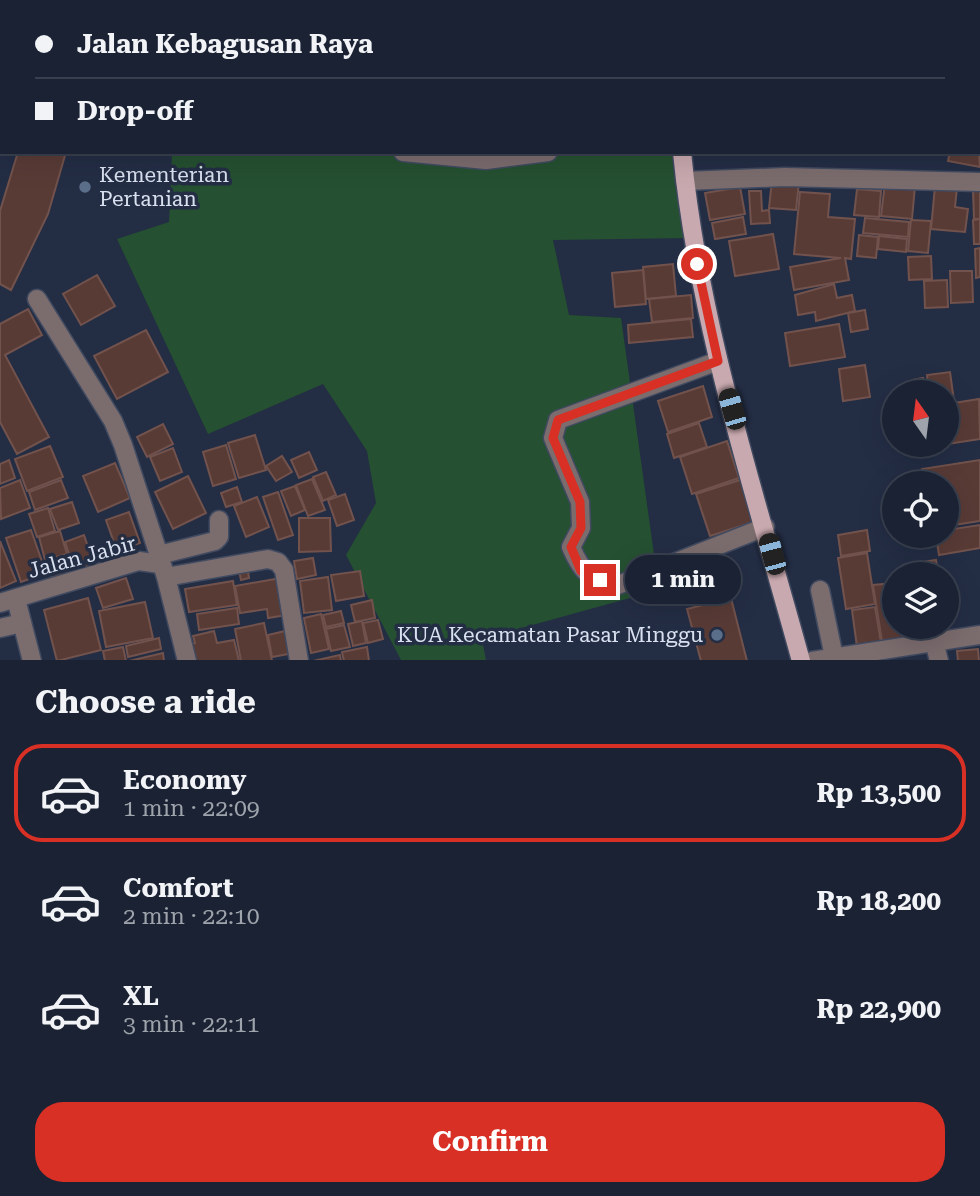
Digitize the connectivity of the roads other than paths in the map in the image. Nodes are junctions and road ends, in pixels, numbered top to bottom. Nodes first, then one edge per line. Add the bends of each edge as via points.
1 (424, 154) edge
2 (532, 154) edge
3 (682, 154) edge
4 (685, 181) junction
5 (980, 182) edge
6 (37, 299) dead end
7 (718, 361) junction
8 (219, 520) dead end
9 (765, 527) junction
10 (162, 565) junction
11 (820, 590) dead end
12 (8, 601) edge
13 (22, 623) junction
14 (0, 628) edge
15 (980, 635) edge
16 (934, 641) junction
17 (834, 657) junction
18 (32, 660) edge
19 (187, 660) edge
20 (299, 660) edge
21 (801, 660) edge
22 (812, 660) edge
23 (939, 660) edge

1 - 2 street via 486,160
3 - 4 main road
4 - 5 street via 785,177
4 - 7 main road
6 - 10 street via 113,421
7 - 9 main road
7 - 9 street via 558,420 553,438 580,502 581,528 571,547 581,571 618,585
8 - 10 street via 215,541
9 - 21 main road
10 - 12 street, Jalan Jabir via 139,561
10 - 19 street
10 - 20 street via 278,562 284,570
11 - 17 street
12 - 13 street
13 - 14 street
13 - 18 street
15 - 16 street
16 - 17 street
16 - 23 street
17 - 22 street

